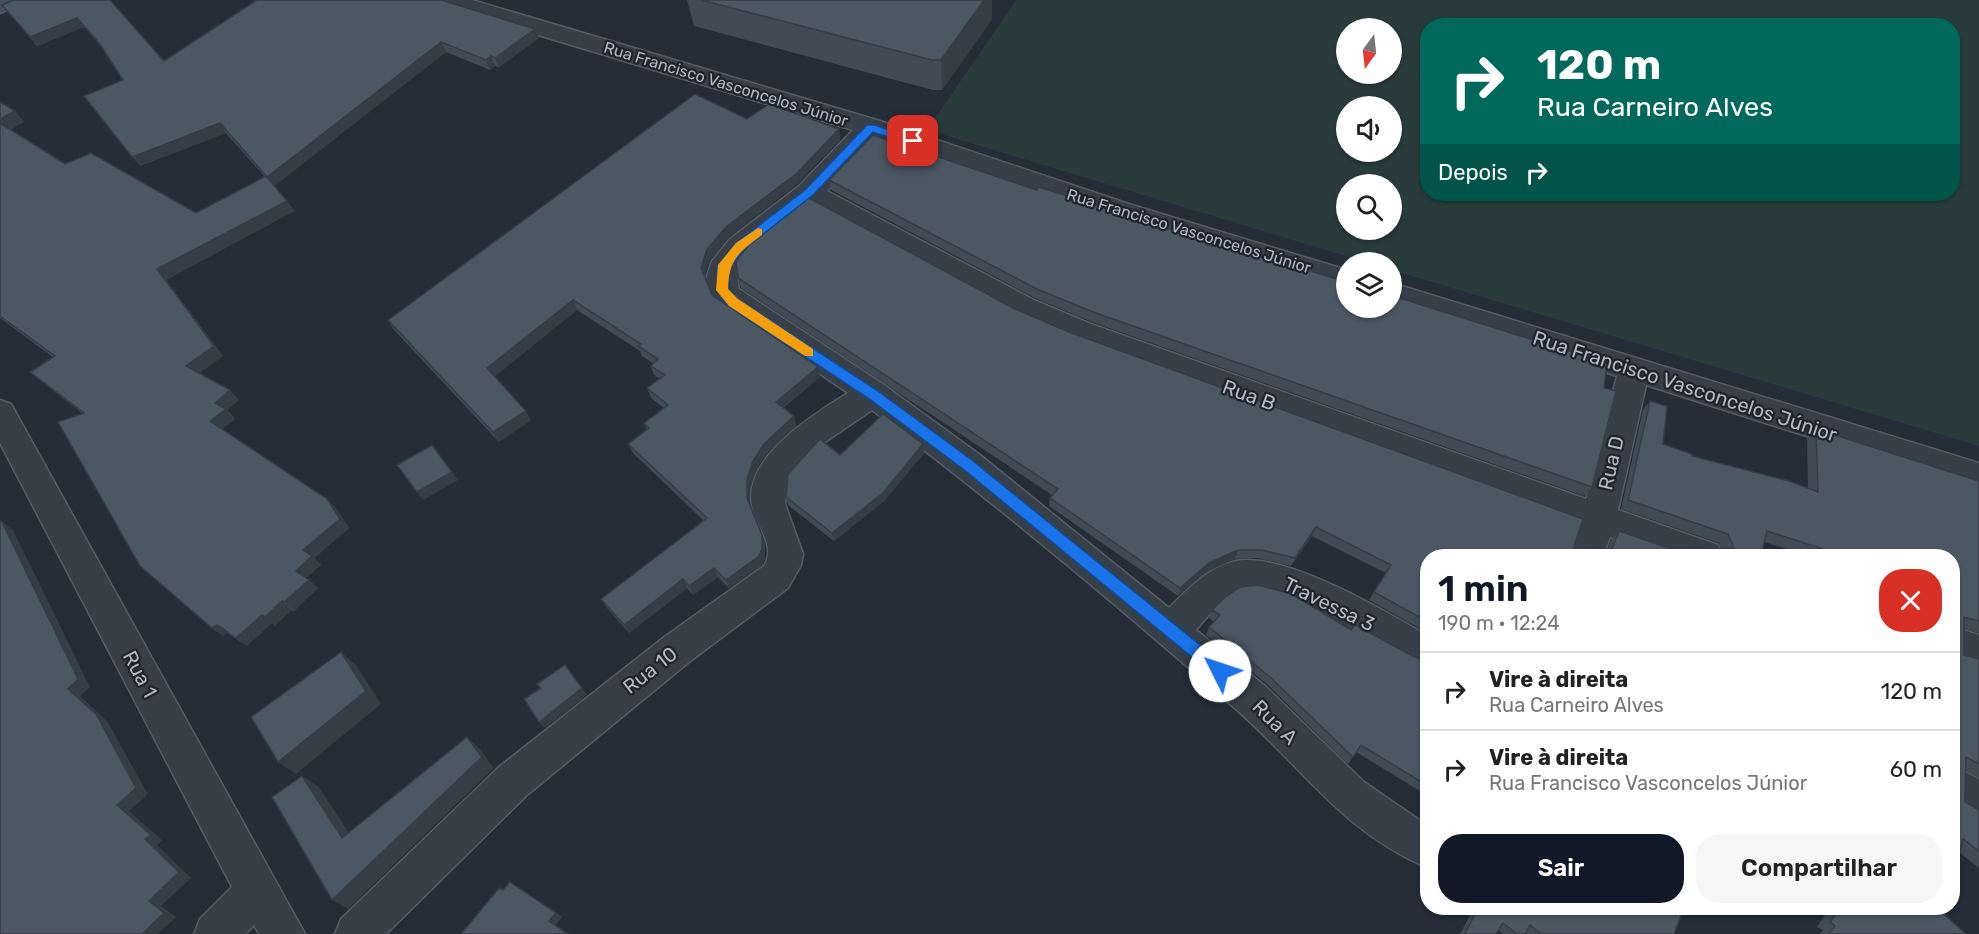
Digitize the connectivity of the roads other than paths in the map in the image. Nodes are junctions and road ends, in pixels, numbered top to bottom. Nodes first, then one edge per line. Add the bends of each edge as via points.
1 (11, 0) edge
2 (447, 0) edge
3 (0, 6) edge
4 (871, 127) junction
5 (809, 193) junction
6 (1336, 277) edge
7 (1402, 297) edge
8 (1635, 368) junction
9 (873, 394) junction
10 (0, 413) edge
11 (1979, 477) edge
12 (1599, 517) junction
13 (1588, 549) edge
14 (1687, 549) edge
15 (1172, 630) junction
16 (1960, 646) edge
17 (1420, 652) edge
18 (1979, 652) edge
19 (1960, 790) edge
20 (1979, 801) edge
21 (1420, 843) edge
22 (257, 892) junction
23 (215, 934) edge
24 (284, 934) edge
25 (356, 934) edge

1 - 3 street
2 - 4 street, Rua Francisco Vasconcelos Júnior
4 - 5 street
4 - 6 street, Rua Francisco Vasconcelos Júnior via 1122,212
5 - 9 street, Rua A via 740,246 723,268 722,290 734,302
5 - 12 street, Rua B via 1026,309 1080,332
7 - 8 street, Rua Francisco Vasconcelos Júnior
8 - 11 street, Rua Francisco Vasconcelos Júnior via 1775,416
8 - 12 street, Rua D
9 - 15 street, Rua A via 968,465
9 - 25 street, Rua 10 via 796,448 774,477 768,492 769,505 787,550 784,567 776,577 676,650 513,781
10 - 22 street, Rua 1
12 - 13 street, Rua D
12 - 14 street, Rua B
15 - 17 street, Travessa 3 via 1210,593 1234,577 1251,574 1270,576 1300,588
15 - 21 street, Rua A via 1252,699 1350,796
16 - 18 street
19 - 20 street
22 - 23 street
22 - 24 street, Rua 1

